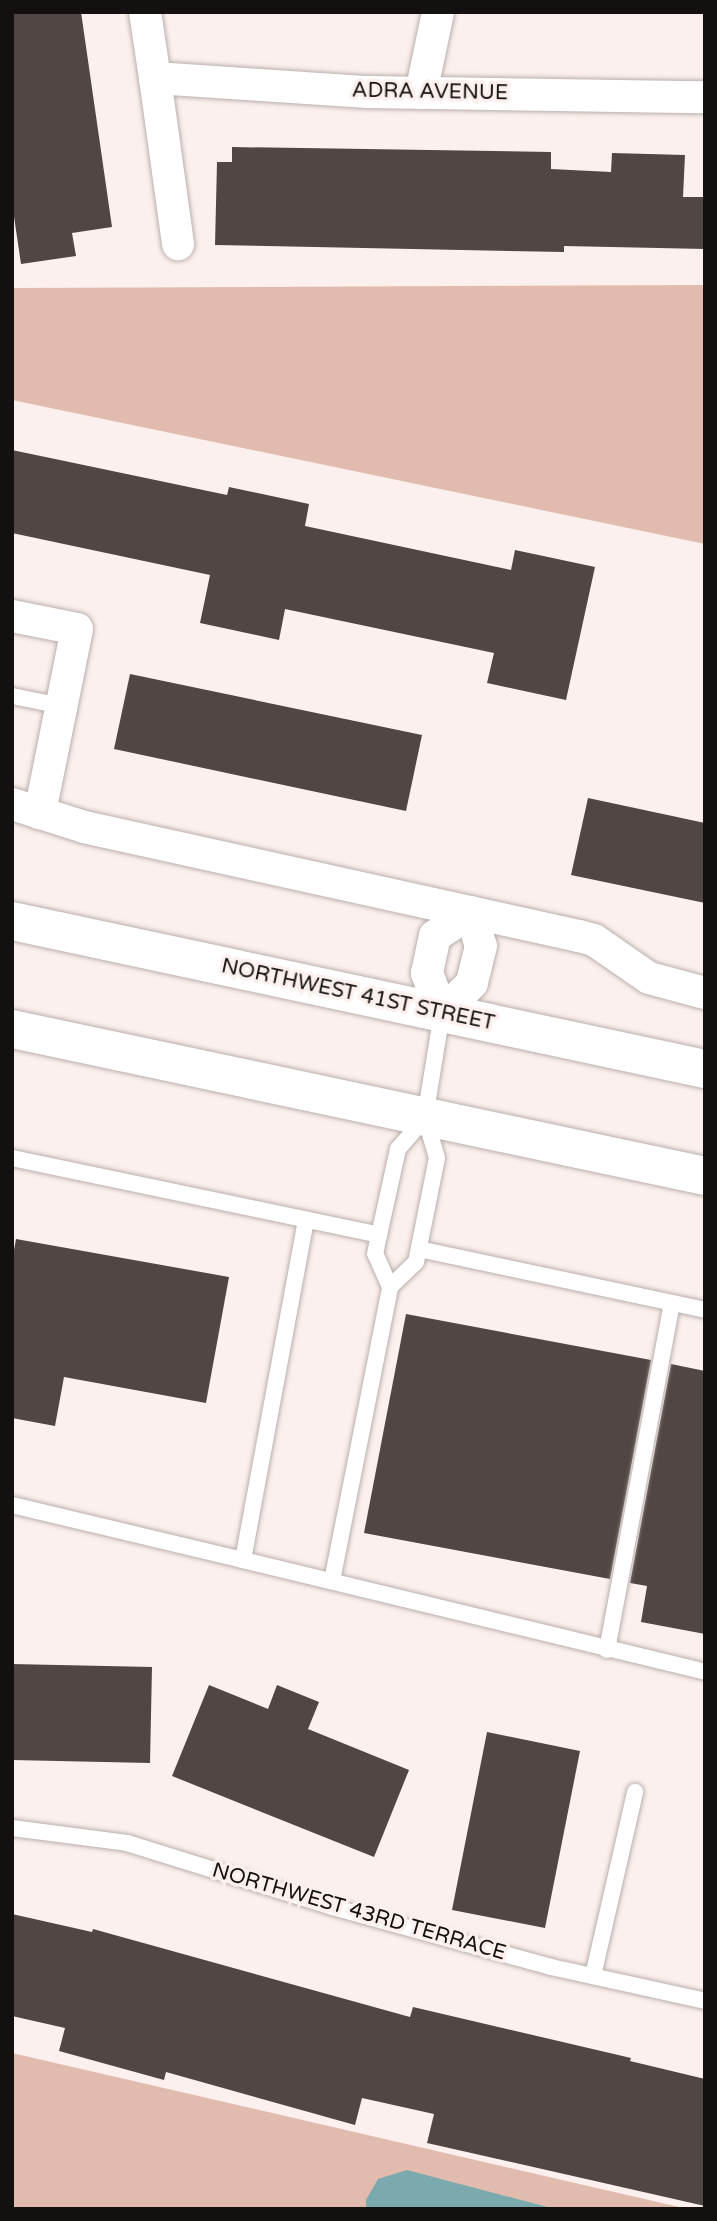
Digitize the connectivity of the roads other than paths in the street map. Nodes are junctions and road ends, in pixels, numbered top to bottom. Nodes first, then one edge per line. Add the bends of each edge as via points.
1 (145, 12) edge
2 (438, 12) edge
3 (155, 78) junction
4 (421, 93) junction
5 (705, 97) edge
6 (178, 244) dead end
7 (12, 616) edge
8 (12, 696) edge
9 (62, 706) junction
10 (26, 808) edge
11 (471, 912) junction
12 (12, 921) edge
13 (705, 993) edge
14 (442, 1013) junction
15 (12, 1029) edge
16 (705, 1069) edge
17 (425, 1117) junction
18 (12, 1158) edge
19 (705, 1176) edge
20 (306, 1220) junction
21 (379, 1235) junction
22 (419, 1249) junction
23 (390, 1287) junction
24 (672, 1303) junction
25 (705, 1310) edge
26 (12, 1505) edge
27 (243, 1560) junction
28 (332, 1581) junction
29 (607, 1650) junction
30 (705, 1672) edge
31 (635, 1792) dead end
32 (12, 1828) edge
33 (593, 1976) junction
34 (705, 2001) edge

1 - 3 street
2 - 4 street
3 - 4 street, ADRA AVENUE
3 - 6 street
4 - 5 street, ADRA AVENUE
7 - 9 street via 77,629
8 - 9 lane
9 - 10 street
10 - 11 street via 84,827
11 - 13 street via 594,940 649,978
11 - 14 street via 481,946 472,983
11 - 14 street via 435,936 427,973
12 - 14 main road, NORTHWEST 41ST STREET
14 - 16 main road, NORTHWEST 41ST STREET
14 - 17 lane
15 - 17 main road
17 - 19 main road
17 - 21 lane via 398,1149
17 - 22 lane via 437,1158
18 - 20 lane
20 - 21 lane
20 - 27 lane
21 - 23 lane via 375,1254
22 - 23 lane via 416,1262
22 - 24 lane
23 - 28 lane
24 - 25 lane
24 - 29 lane
26 - 27 lane
27 - 28 lane
28 - 29 lane
29 - 30 lane
31 - 33 lane
32 - 33 lane, NORTHWEST 43RD TERRACE via 127,1843 332,1907
33 - 34 lane, NORTHWEST 43RD TERRACE

